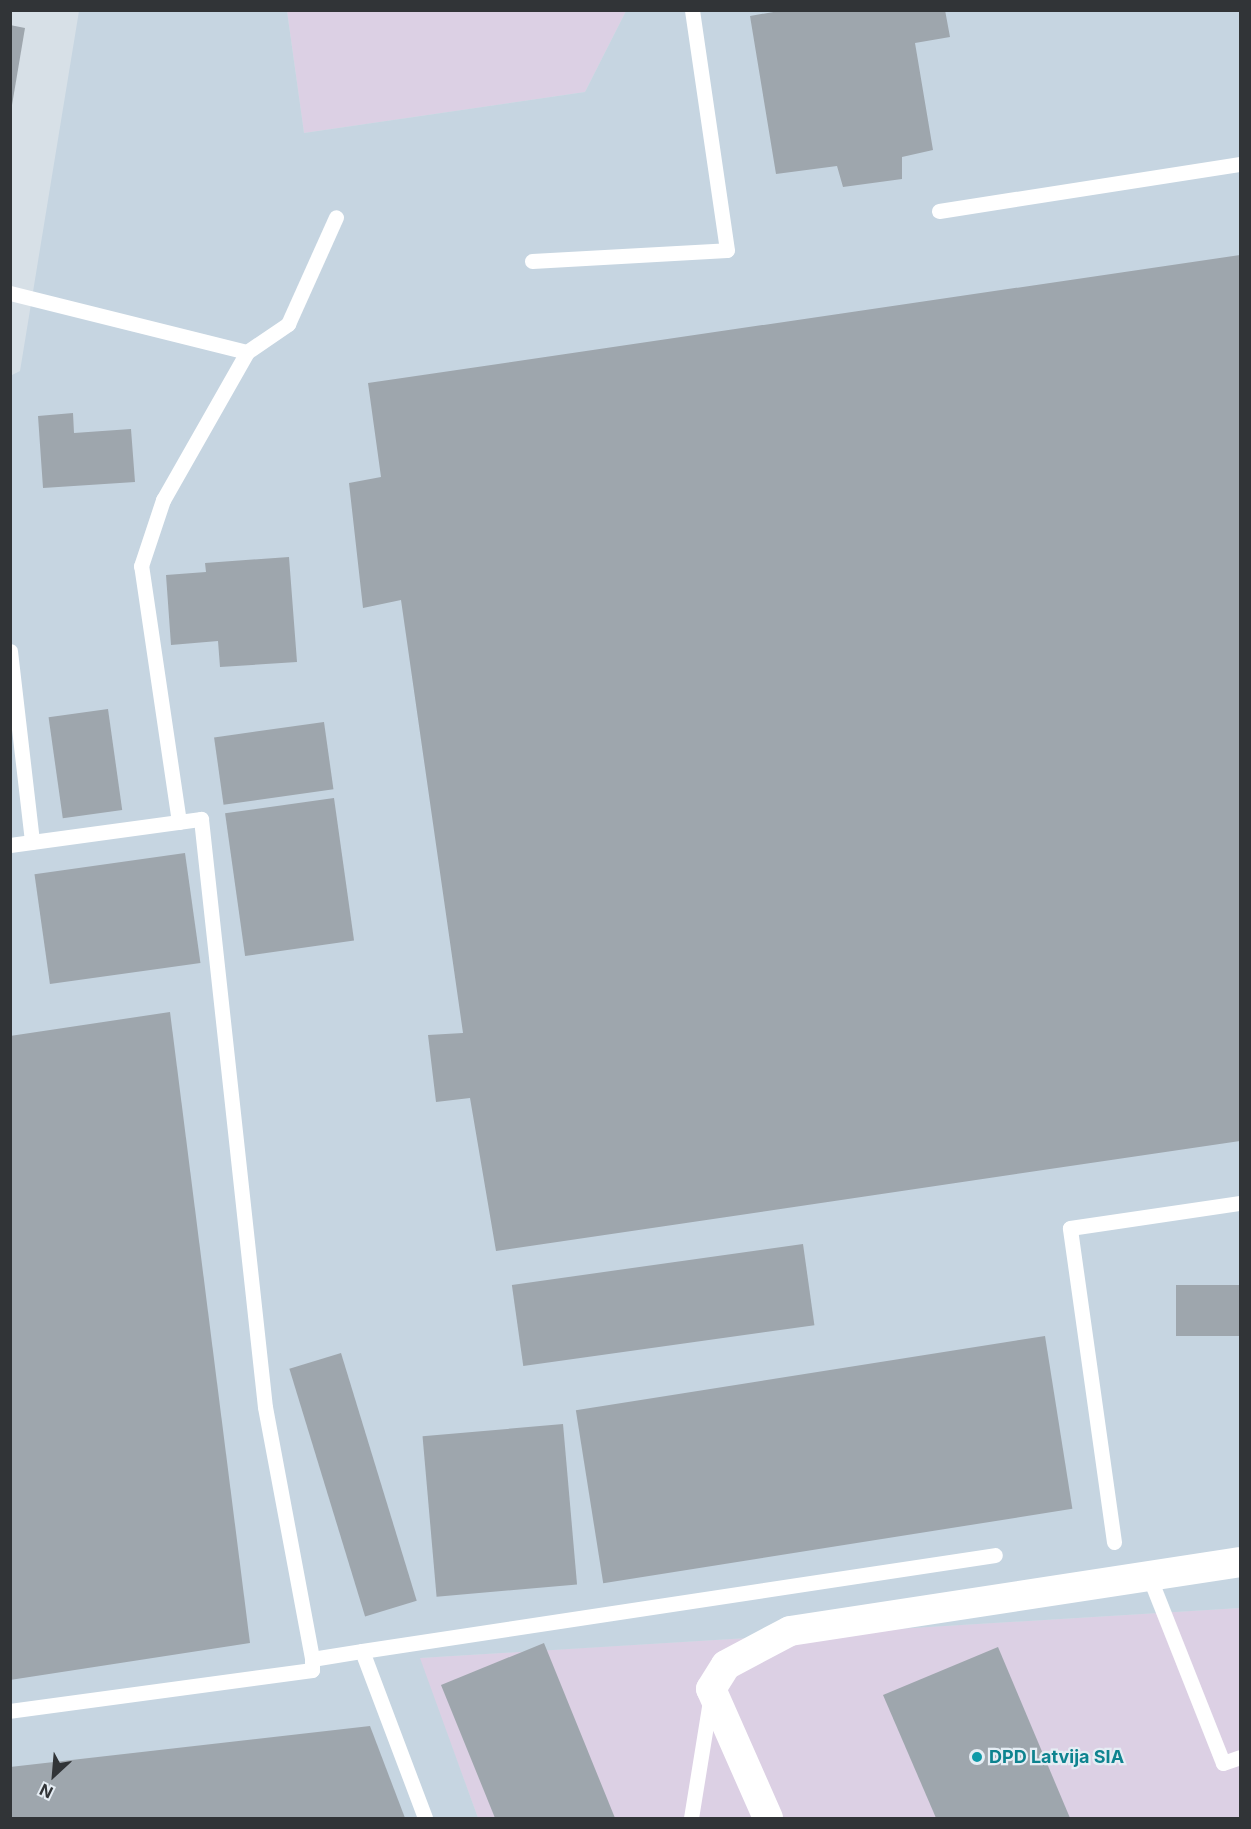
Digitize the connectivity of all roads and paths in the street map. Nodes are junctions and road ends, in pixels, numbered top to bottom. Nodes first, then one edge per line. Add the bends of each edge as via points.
1 (692, 10) edge
2 (1240, 164) edge
3 (939, 211) dead end
4 (336, 217) dead end
5 (532, 261) dead end
6 (10, 293) edge
7 (247, 352) junction
8 (10, 651) edge
9 (179, 822) junction
10 (32, 842) junction
11 (10, 845) edge
12 (1240, 1203) edge
13 (1114, 1542) dead end
14 (995, 1555) dead end
15 (1240, 1562) edge
16 (1149, 1576) junction
17 (362, 1651) junction
18 (312, 1659) junction
19 (711, 1689) junction
20 (10, 1711) edge
21 (1240, 1757) edge
22 (425, 1818) edge
23 (692, 1818) edge
24 (768, 1818) edge

1 - 5 lane via 727,250
2 - 3 lane
4 - 7 lane via 288,324
6 - 7 lane
7 - 9 lane via 164,500 141,566
8 - 10 lane
9 - 10 lane
9 - 18 lane via 201,819 265,1407
10 - 11 lane
12 - 13 lane via 1070,1228
14 - 17 lane
15 - 16 street
16 - 19 street via 790,1631 726,1665
16 - 21 lane via 1223,1763
17 - 18 lane
17 - 22 lane
18 - 20 lane via 312,1670
19 - 23 lane via 702,1771
19 - 24 street

